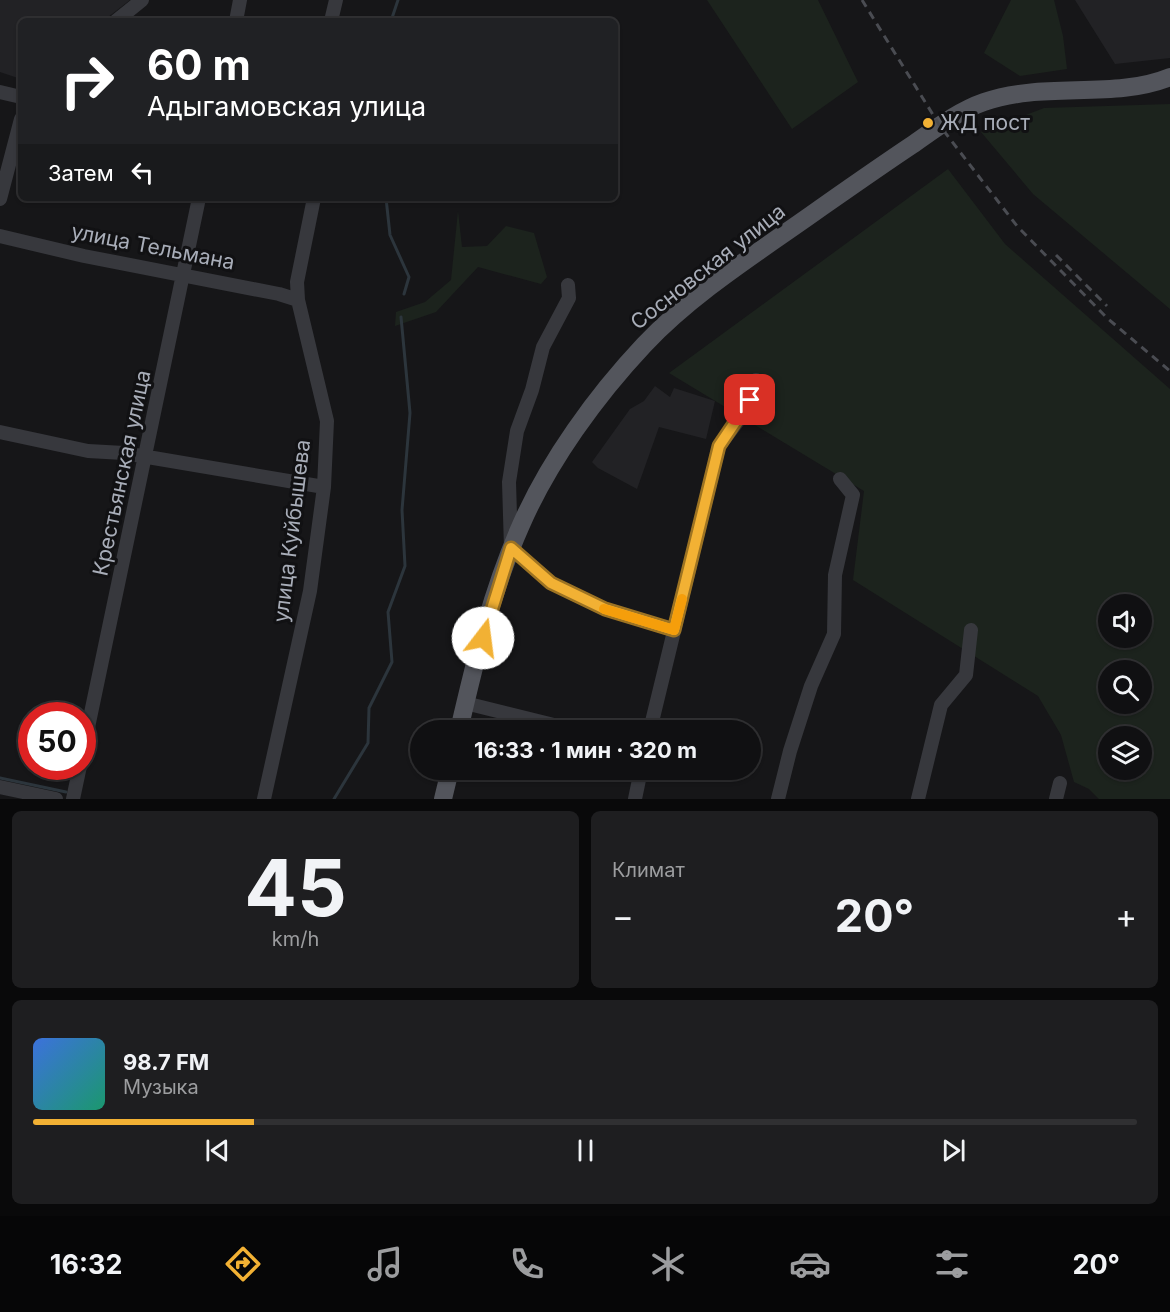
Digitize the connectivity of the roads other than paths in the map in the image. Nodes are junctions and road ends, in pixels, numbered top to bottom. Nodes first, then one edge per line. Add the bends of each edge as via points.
1 (142, 0) edge
2 (240, 0) edge
3 (336, 0) edge
4 (121, 18) edge
5 (237, 18) edge
6 (332, 18) edge
7 (1170, 76) edge
8 (0, 92) edge
9 (18, 96) edge
10 (18, 123) edge
11 (0, 199) edge
12 (198, 201) edge
13 (313, 201) edge
14 (0, 236) edge
15 (184, 276) junction
16 (568, 285) dead end
17 (298, 300) junction
18 (756, 380) dead end
19 (0, 432) edge
20 (147, 458) junction
21 (324, 471) junction
22 (840, 479) dead end
23 (301, 483) junction
24 (324, 487) junction
25 (511, 548) junction
26 (674, 630) junction
27 (971, 630) dead end
28 (94, 702) edge
29 (465, 703) junction
30 (461, 720) edge
31 (534, 720) edge
32 (652, 720) edge
33 (77, 780) edge
34 (447, 780) edge
35 (639, 780) edge
36 (1060, 783) dead end
37 (0, 787) edge
38 (56, 799) edge
39 (73, 799) edge
40 (264, 799) edge
41 (442, 799) edge
42 (635, 799) edge
43 (778, 799) edge
44 (918, 799) edge
45 (1056, 799) edge

1 - 4 street
2 - 5 street
3 - 6 street
7 - 25 main road, Сосновская улица via 1134,85 1047,89 974,106 736,269 645,344 567,444
8 - 9 street
10 - 11 street
12 - 15 street, Крестьянская улица
13 - 17 street, улица Куйбышева via 297,282
14 - 15 street, улица Тельмана
15 - 17 street, улица Тельмана
15 - 20 street, Крестьянская улица
16 - 25 street, Сосновская улица via 569,298 543,347 516,431 509,482
17 - 21 street, улица Куйбышева via 327,421
18 - 26 street via 741,417 719,446
19 - 20 street via 88,451
20 - 23 street
20 - 28 street, Крестьянская улица
21 - 23 street
21 - 24 street, улица Куйбышева
22 - 43 street via 853,495 835,575 834,634 811,686
23 - 24 street
24 - 40 street, улица Куйбышева via 310,591
25 - 26 street via 551,583 605,609
25 - 29 main road, Сосновская улица
26 - 32 street
27 - 44 street via 966,675 941,705
29 - 30 main road, Сосновская улица
29 - 31 street
33 - 39 street
34 - 41 main road
35 - 42 street
36 - 45 street
37 - 38 street

